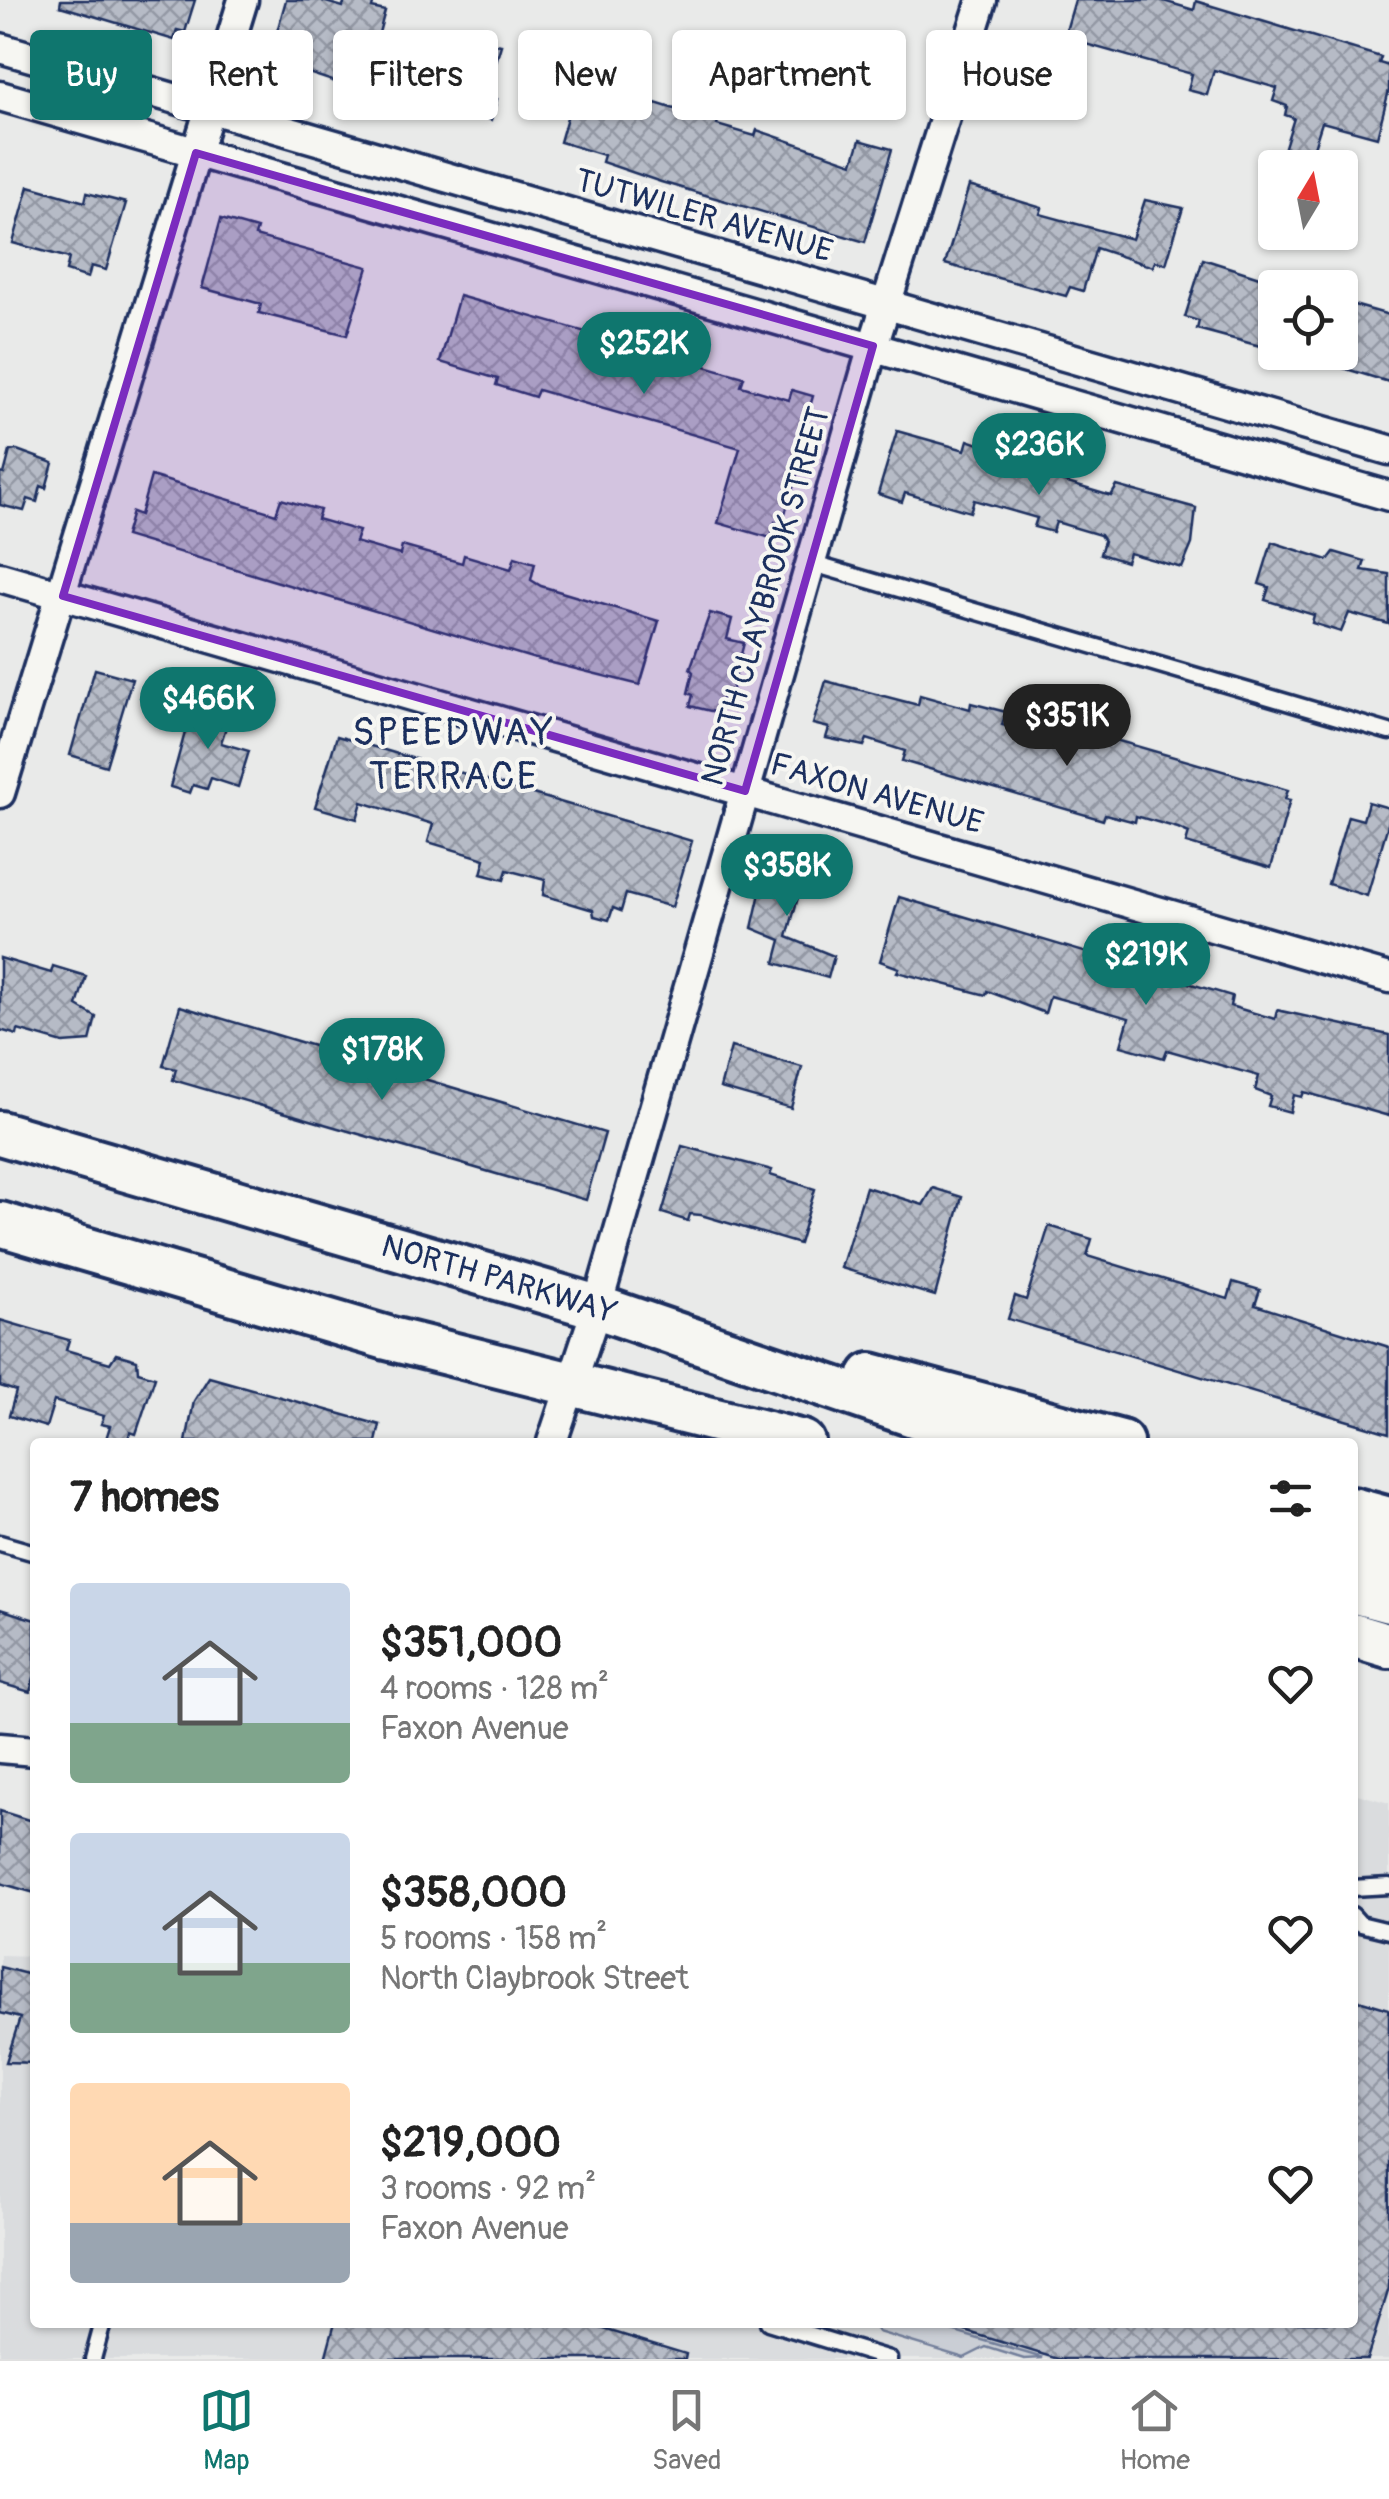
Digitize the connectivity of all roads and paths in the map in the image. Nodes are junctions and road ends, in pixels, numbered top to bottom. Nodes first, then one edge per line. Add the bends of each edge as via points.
1 (242, 0) edge
2 (982, 0) edge
3 (233, 30) edge
4 (0, 48) edge
5 (0, 96) edge
6 (172, 99) edge
7 (206, 120) edge
8 (244, 120) edge
9 (196, 153) junction
10 (886, 304) junction
11 (873, 346) junction
12 (1389, 450) edge
13 (1389, 496) edge
14 (810, 563) junction
15 (0, 577) edge
16 (63, 596) junction
17 (1389, 732) edge
18 (745, 792) junction
19 (0, 794) edge
20 (1389, 978) edge
21 (0, 1132) edge
22 (0, 1224) edge
23 (597, 1307) junction
24 (569, 1388) junction
25 (553, 1438) edge
26 (705, 1438) edge
27 (786, 1438) edge
28 (980, 1438) edge
29 (1107, 1438) edge
30 (1358, 1511) edge
31 (1389, 1519) edge
32 (0, 1542) edge
33 (30, 1551) edge
34 (1358, 1552) edge
35 (1389, 1560) edge
36 (1358, 1593) edge
37 (1389, 1601) edge
38 (1358, 1637) edge
39 (1389, 1646) edge
40 (0, 1748) edge
41 (30, 1751) edge
42 (1389, 1886) edge
43 (1358, 1888) edge
44 (1358, 1922) edge
45 (1389, 1931) edge
46 (101, 2328) edge
47 (788, 2328) edge
48 (93, 2359) edge
49 (890, 2359) edge

1 - 3 street
2 - 10 street, NORTH CLAYBROOK STREET
4 - 6 street, TUTWILER AVENUE
5 - 9 street
7 - 9 street
8 - 10 street, TUTWILER AVENUE
9 - 11 street
9 - 16 street
10 - 11 street, NORTH CLAYBROOK STREET
10 - 12 street, TUTWILER AVENUE
11 - 13 street
11 - 14 street, NORTH CLAYBROOK STREET
14 - 17 lane
14 - 18 street, NORTH CLAYBROOK STREET
15 - 16 street, FAXON AVENUE
16 - 18 street, FAXON AVENUE
16 - 19 street
18 - 20 street, FAXON AVENUE
18 - 23 street, NORTH CLAYBROOK STREET
21 - 23 main road, NORTH PARKWAY
22 - 24 main road
23 - 24 street, NORTH CLAYBROOK STREET
23 - 28 main road, NORTH PARKWAY
23 - 29 main road
24 - 25 street, NORTH CLAYBROOK STREET
24 - 26 main road
24 - 27 main road
30 - 31 main road
32 - 33 lane
34 - 35 main road
36 - 37 main road
38 - 39 main road
40 - 41 street
42 - 43 lane
44 - 45 lane
46 - 48 lane
47 - 49 lane

